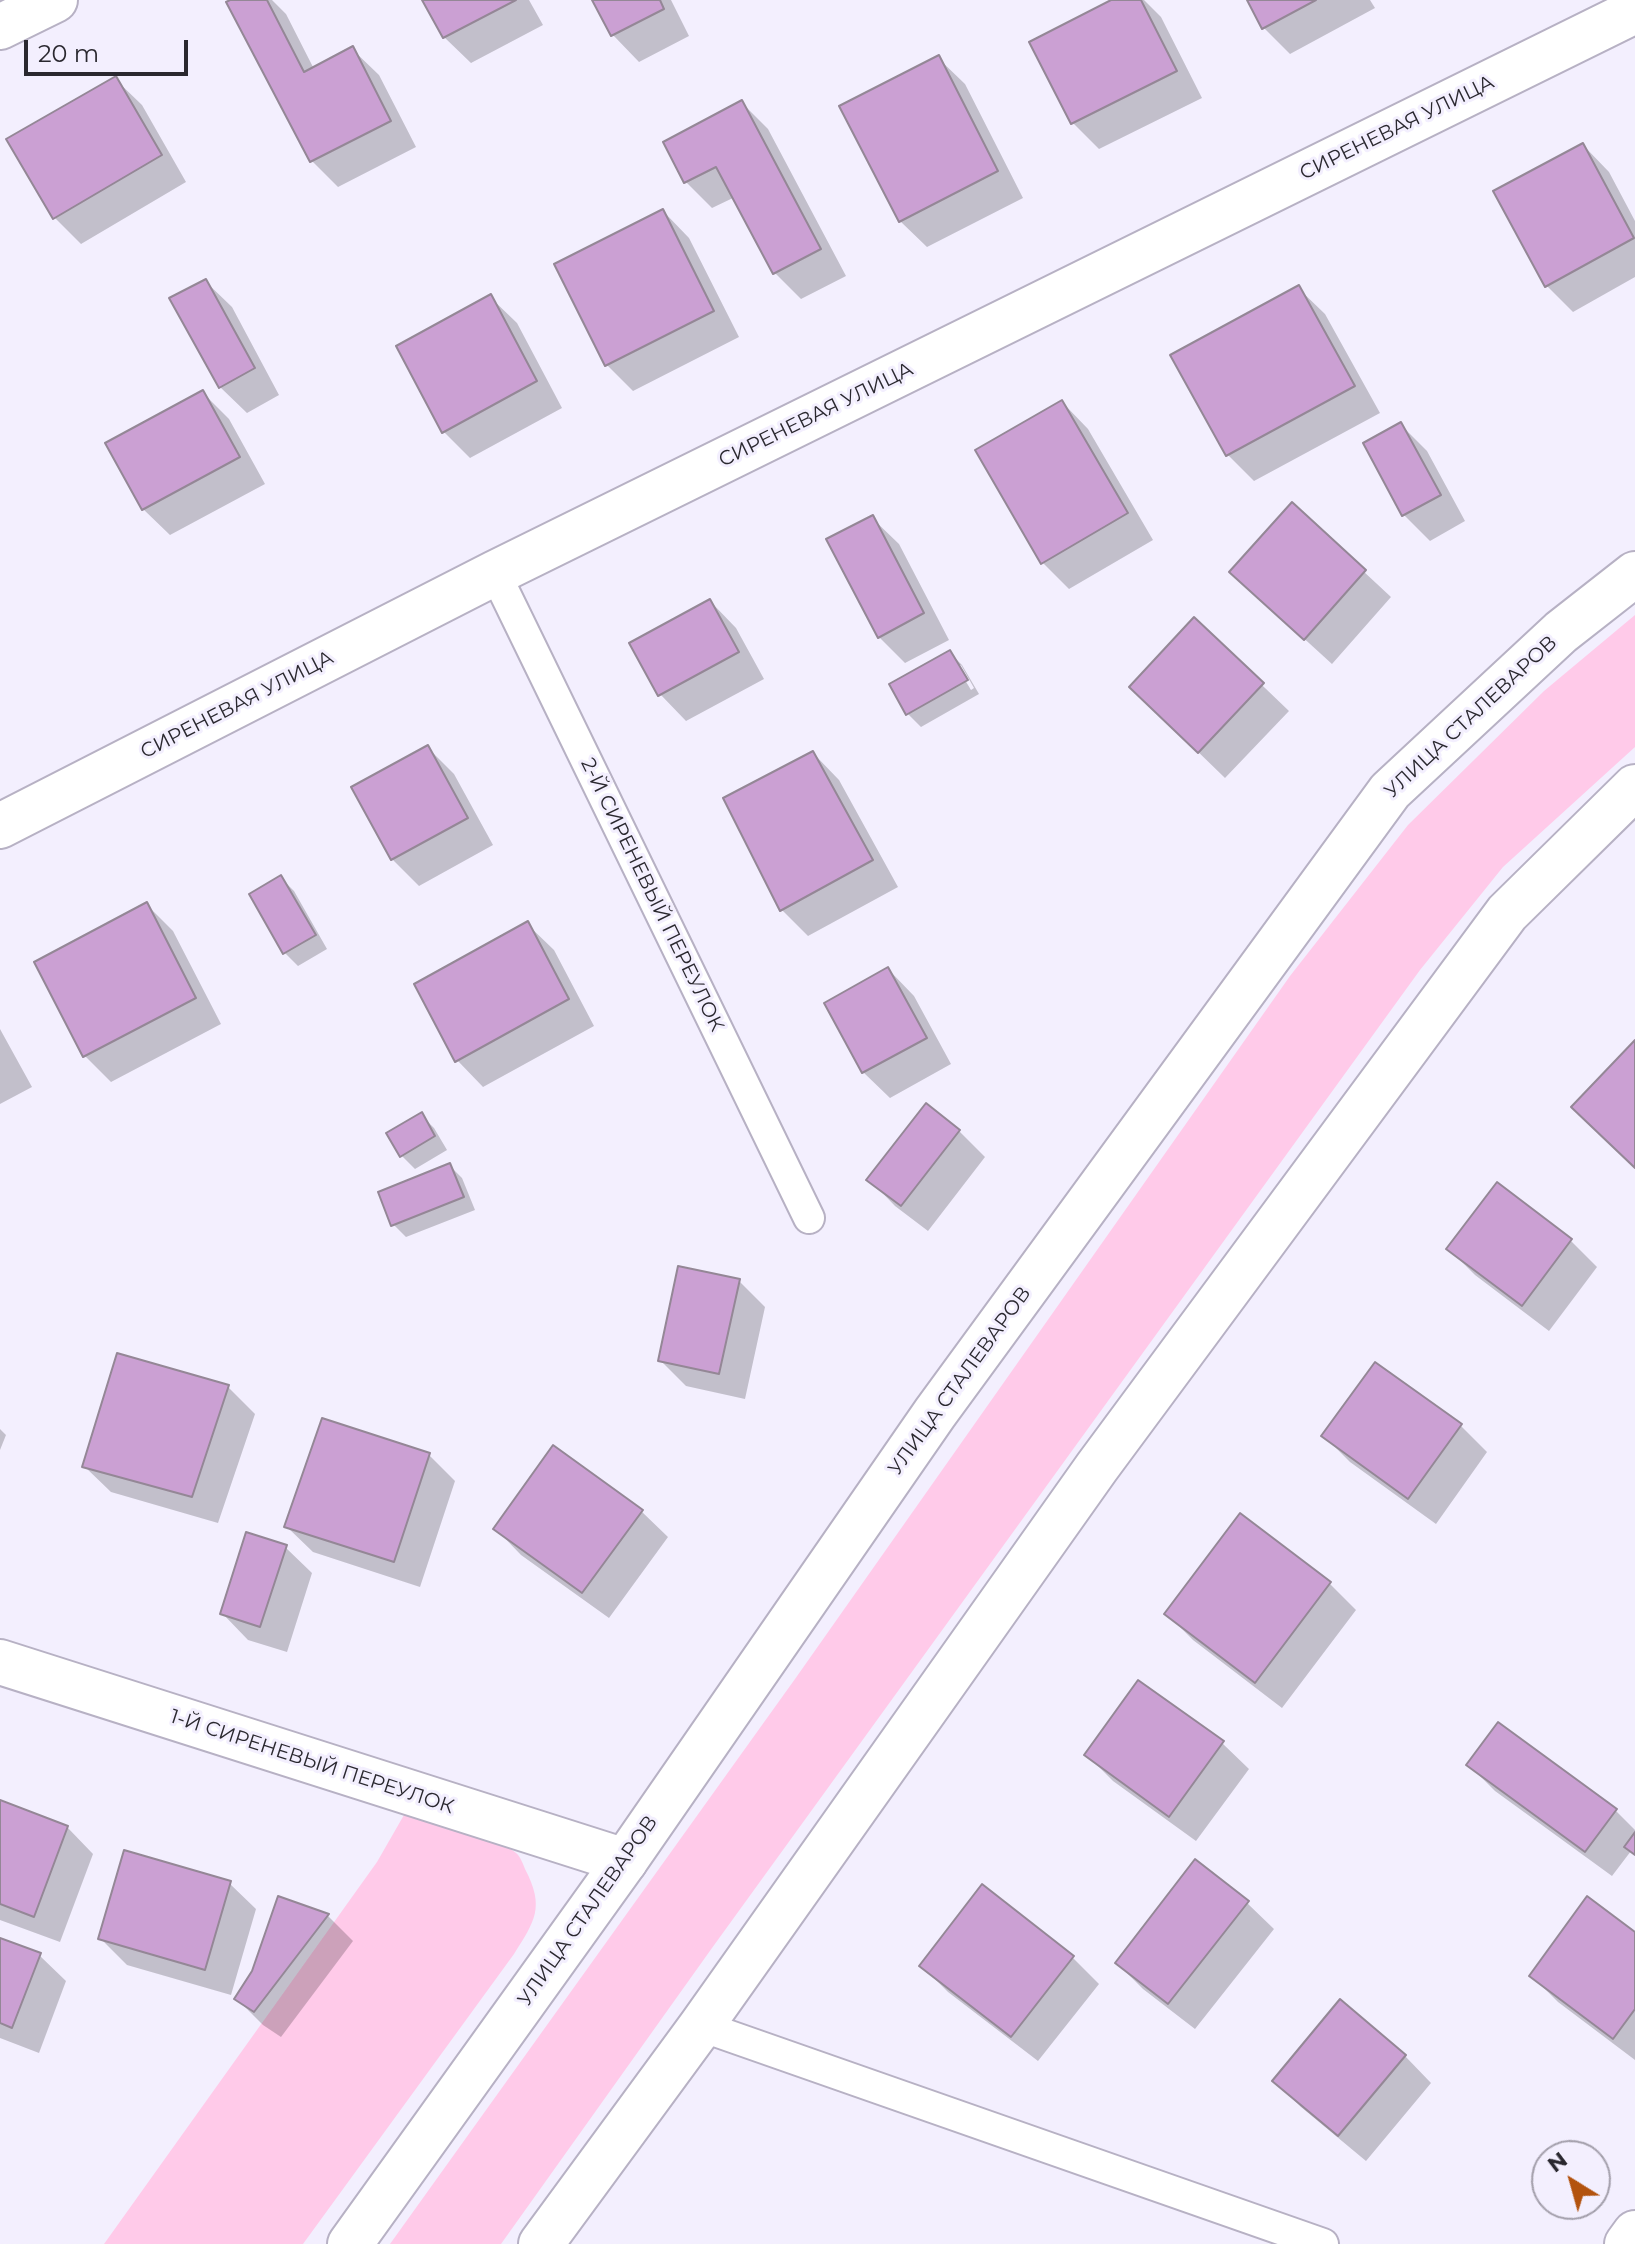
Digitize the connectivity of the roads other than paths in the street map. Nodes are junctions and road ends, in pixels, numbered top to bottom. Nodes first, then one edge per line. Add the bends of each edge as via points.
1 (55, 0) edge
2 (1635, 11) edge
3 (0, 27) edge
4 (495, 573) junction
5 (1635, 574) edge
6 (1635, 787) edge
7 (0, 826) edge
8 (809, 1218) dead end
9 (0, 1662) edge
10 (625, 1861) junction
11 (701, 2026) junction
12 (1635, 2233) edge
13 (350, 2244) edge
14 (541, 2244) edge
15 (1323, 2244) edge
16 (1627, 2244) edge

1 - 3 main road
2 - 4 main road, СИРЕНЕВАЯ УЛИЦА
4 - 7 main road, СИРЕНЕВАЯ УЛИЦА
4 - 8 lane, 2-Й СИРЕНЕВЫЙ ПЕРЕУЛОК
5 - 10 main road, УЛИЦА СТАЛЕВАРОВ via 1561,632 1390,791 935,1413
6 - 11 main road via 1507,913 1097,1467
9 - 10 main road, 1-Й СИРЕНЕВЫЙ ПЕРЕУЛОК
10 - 13 main road, УЛИЦА СТАЛЕВАРОВ
11 - 14 main road
11 - 15 lane
12 - 16 main road

